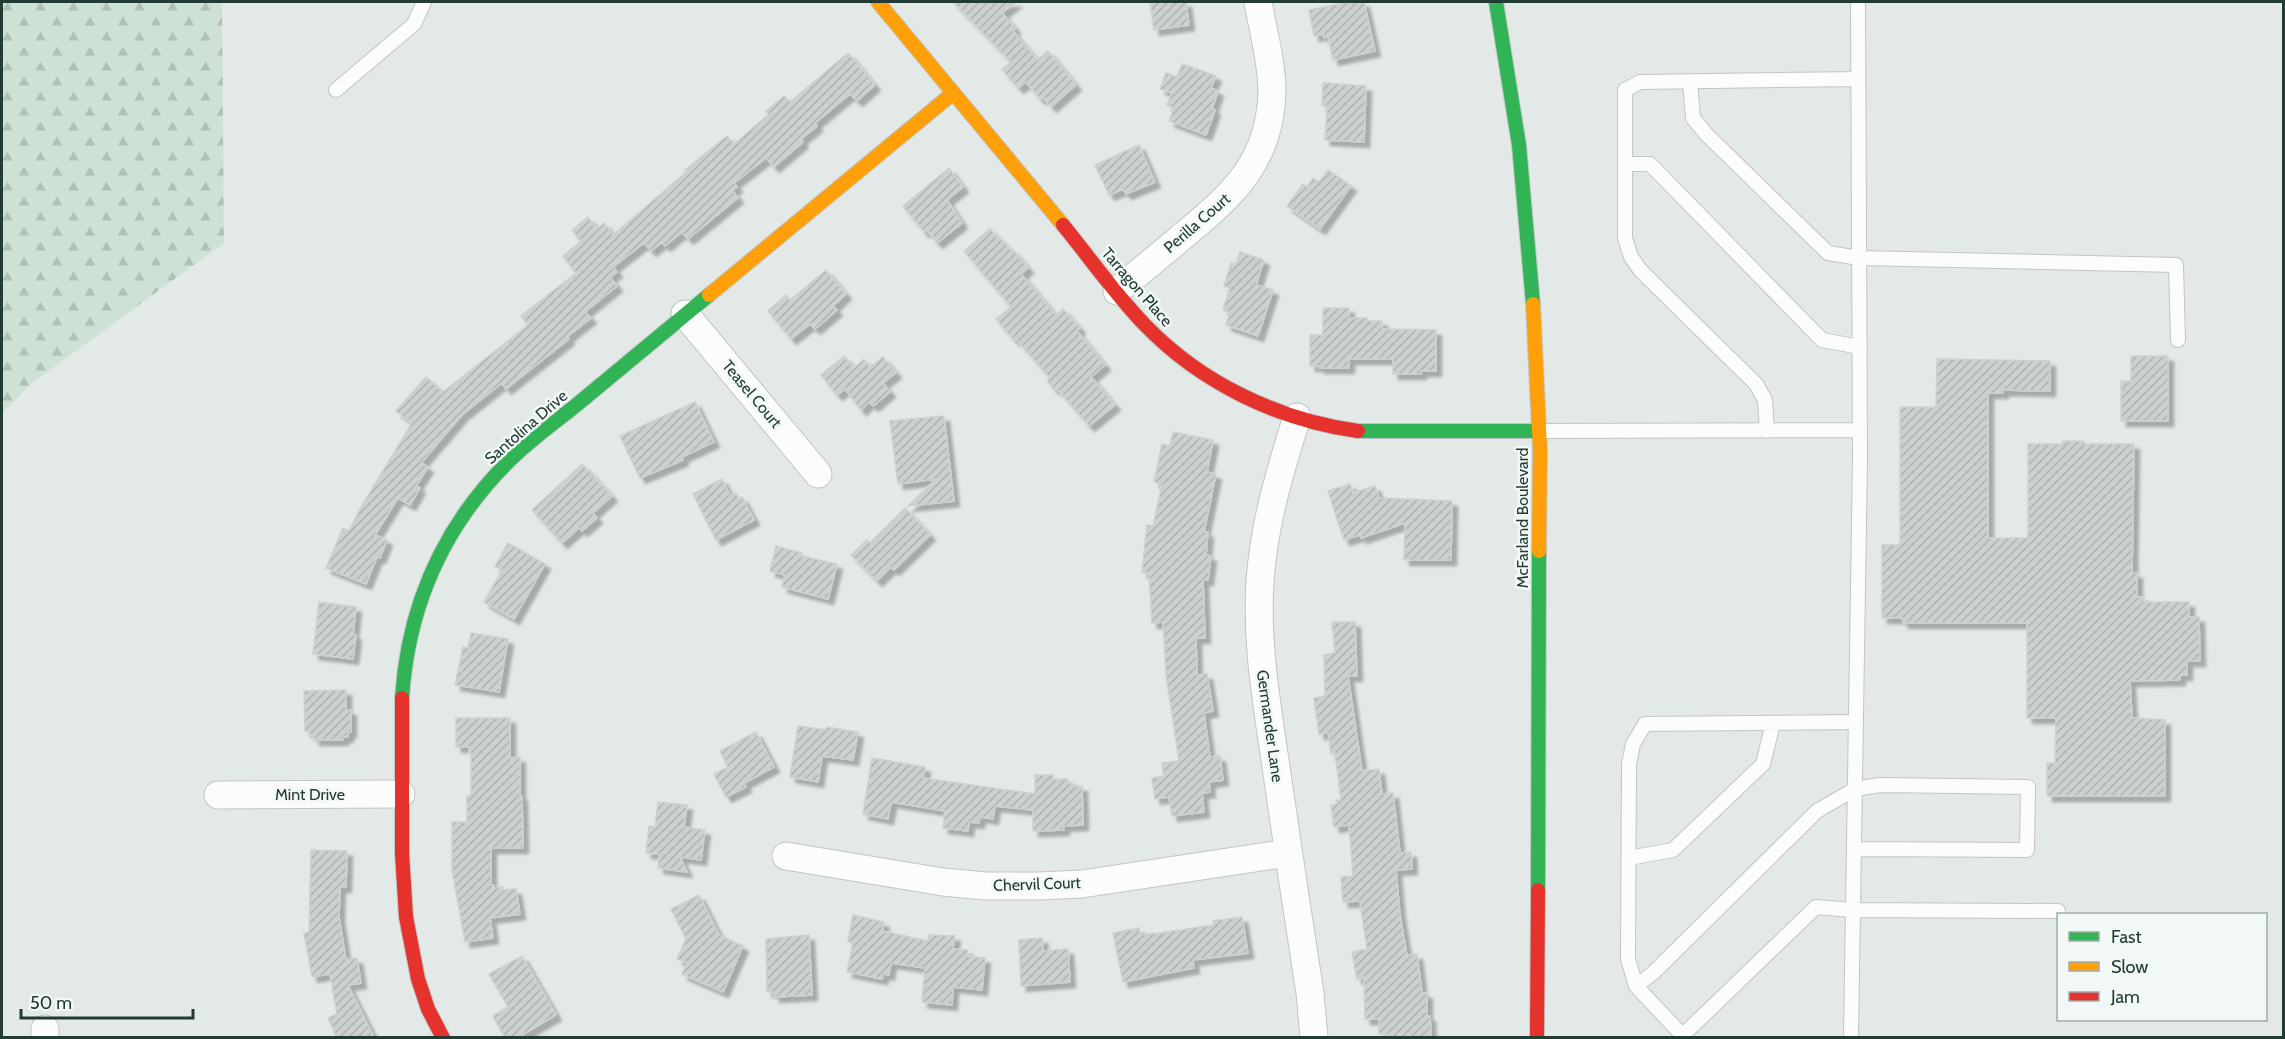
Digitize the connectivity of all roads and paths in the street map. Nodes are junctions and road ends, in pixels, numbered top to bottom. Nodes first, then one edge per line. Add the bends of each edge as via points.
1 (424, 2) edge
2 (878, 2) edge
3 (1257, 2) edge
4 (1496, 2) edge
5 (1858, 2) edge
6 (1858, 79) junction
7 (1690, 82) junction
8 (336, 90) dead end
9 (952, 94) junction
10 (1625, 164) junction
11 (1859, 258) junction
12 (1117, 291) junction
13 (685, 314) junction
14 (2178, 340) dead end
15 (1860, 347) junction
16 (1297, 417) junction
17 (1767, 430) junction
18 (1860, 430) junction
19 (1539, 431) junction
20 (818, 474) dead end
21 (1856, 722) junction
22 (1773, 723) junction
23 (1855, 789) junction
24 (401, 794) junction
25 (218, 795) dead end
26 (1854, 849) junction
27 (1288, 853) junction
28 (786, 856) dead end
29 (1629, 858) junction
30 (1853, 910) junction
31 (2058, 911) dead end
32 (1636, 986) junction
33 (1684, 1036) edge
34 (443, 1038) edge
35 (1314, 1038) edge
36 (1537, 1038) edge
37 (1851, 1038) edge

1 - 8 lane via 414,24
2 - 9 street, Tarragon Place
3 - 12 street, Perilla Court via 1272,91 1258,153 1243,180 1222,204
4 - 19 street, McFarland Boulevard via 1528,224
5 - 6 lane
6 - 7 lane
6 - 11 lane
7 - 10 lane via 1640,82 1625,90
7 - 11 lane via 1693,118 1706,134 1828,253
9 - 12 street, Tarragon Place
9 - 13 street, Santolina Drive
10 - 15 lane via 1650,164 1822,340
10 - 17 lane via 1625,238 1631,257 1756,384 1765,400
11 - 14 lane via 2176,265
11 - 15 lane
12 - 16 street, Tarragon Place via 1150,331 1190,364 1269,408
13 - 20 street, Teasel Court
13 - 24 street, Santolina Drive via 511,459 474,498 450,534 422,592 406,654 401,697
15 - 18 lane
16 - 19 street, Tarragon Place via 1357,431
16 - 27 street, Germander Lane via 1268,525 1260,578 1259,621 1264,687
17 - 18 lane
17 - 19 lane
18 - 21 lane
19 - 36 street, McFarland Boulevard
21 - 22 lane
21 - 23 lane
22 - 29 lane via 1763,764 1673,850
22 - 29 lane via 1645,724 1633,744 1629,764
23 - 26 lane
23 - 26 lane via 1880,785 2028,787 2027,850
23 - 32 lane via 1817,811
24 - 25 street, Mint Drive
24 - 34 street, Santolina Drive via 407,930 420,982
26 - 30 lane
27 - 28 street, Chervil Court via 1082,884 1040,886 943,882
27 - 35 street, Germander Lane
29 - 32 lane via 1628,959
30 - 31 lane
30 - 33 lane via 1816,907
30 - 37 lane
32 - 33 lane

